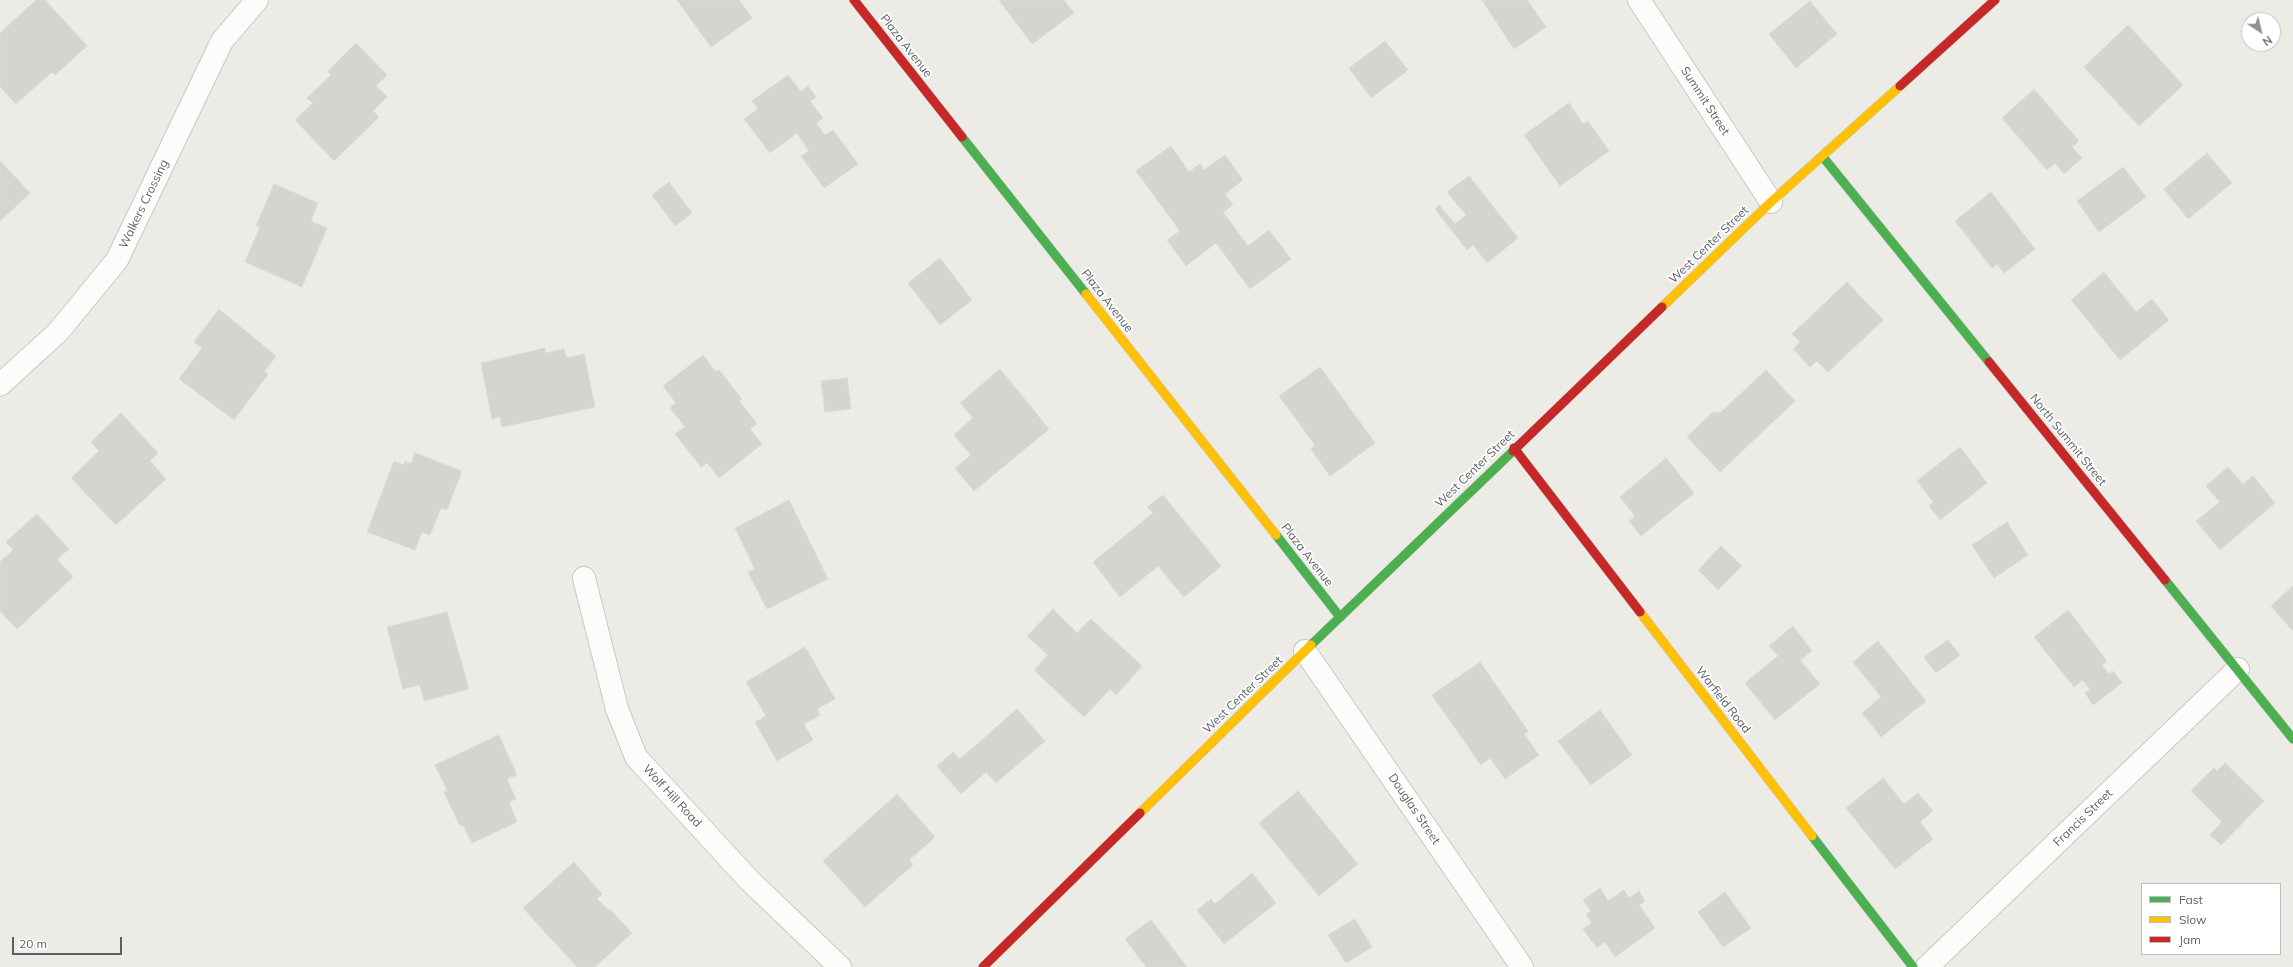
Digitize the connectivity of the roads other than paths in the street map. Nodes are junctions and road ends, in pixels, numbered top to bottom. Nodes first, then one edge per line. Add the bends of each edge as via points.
1 (257, 0) edge
2 (854, 0) edge
3 (1639, 0) edge
4 (1995, 0) edge
5 (1823, 157) junction
6 (1771, 202) junction
7 (0, 385) edge
8 (1514, 448) junction
9 (584, 578) dead end
10 (1340, 617) junction
11 (1306, 651) junction
12 (2238, 669) junction
13 (2293, 739) edge
14 (840, 967) edge
15 (983, 967) edge
16 (1522, 967) edge
17 (1914, 967) edge
18 (1927, 967) edge

1 - 7 street, Walkers Crossing via 222,41 117,260 58,332
2 - 10 street, Plaza Avenue
3 - 6 street, Summit Street
4 - 5 street, West Center Street
5 - 6 street, West Center Street
5 - 12 street, North Summit Street
6 - 8 street, West Center Street
8 - 10 street, West Center Street
8 - 17 street, Warfield Road
9 - 14 street, Wolf Hill Road via 617,709 636,757 750,881
10 - 11 street, West Center Street
11 - 15 street, West Center Street
11 - 16 street, Douglas Street
12 - 13 street, North Summit Street
12 - 18 street, Francis Street

